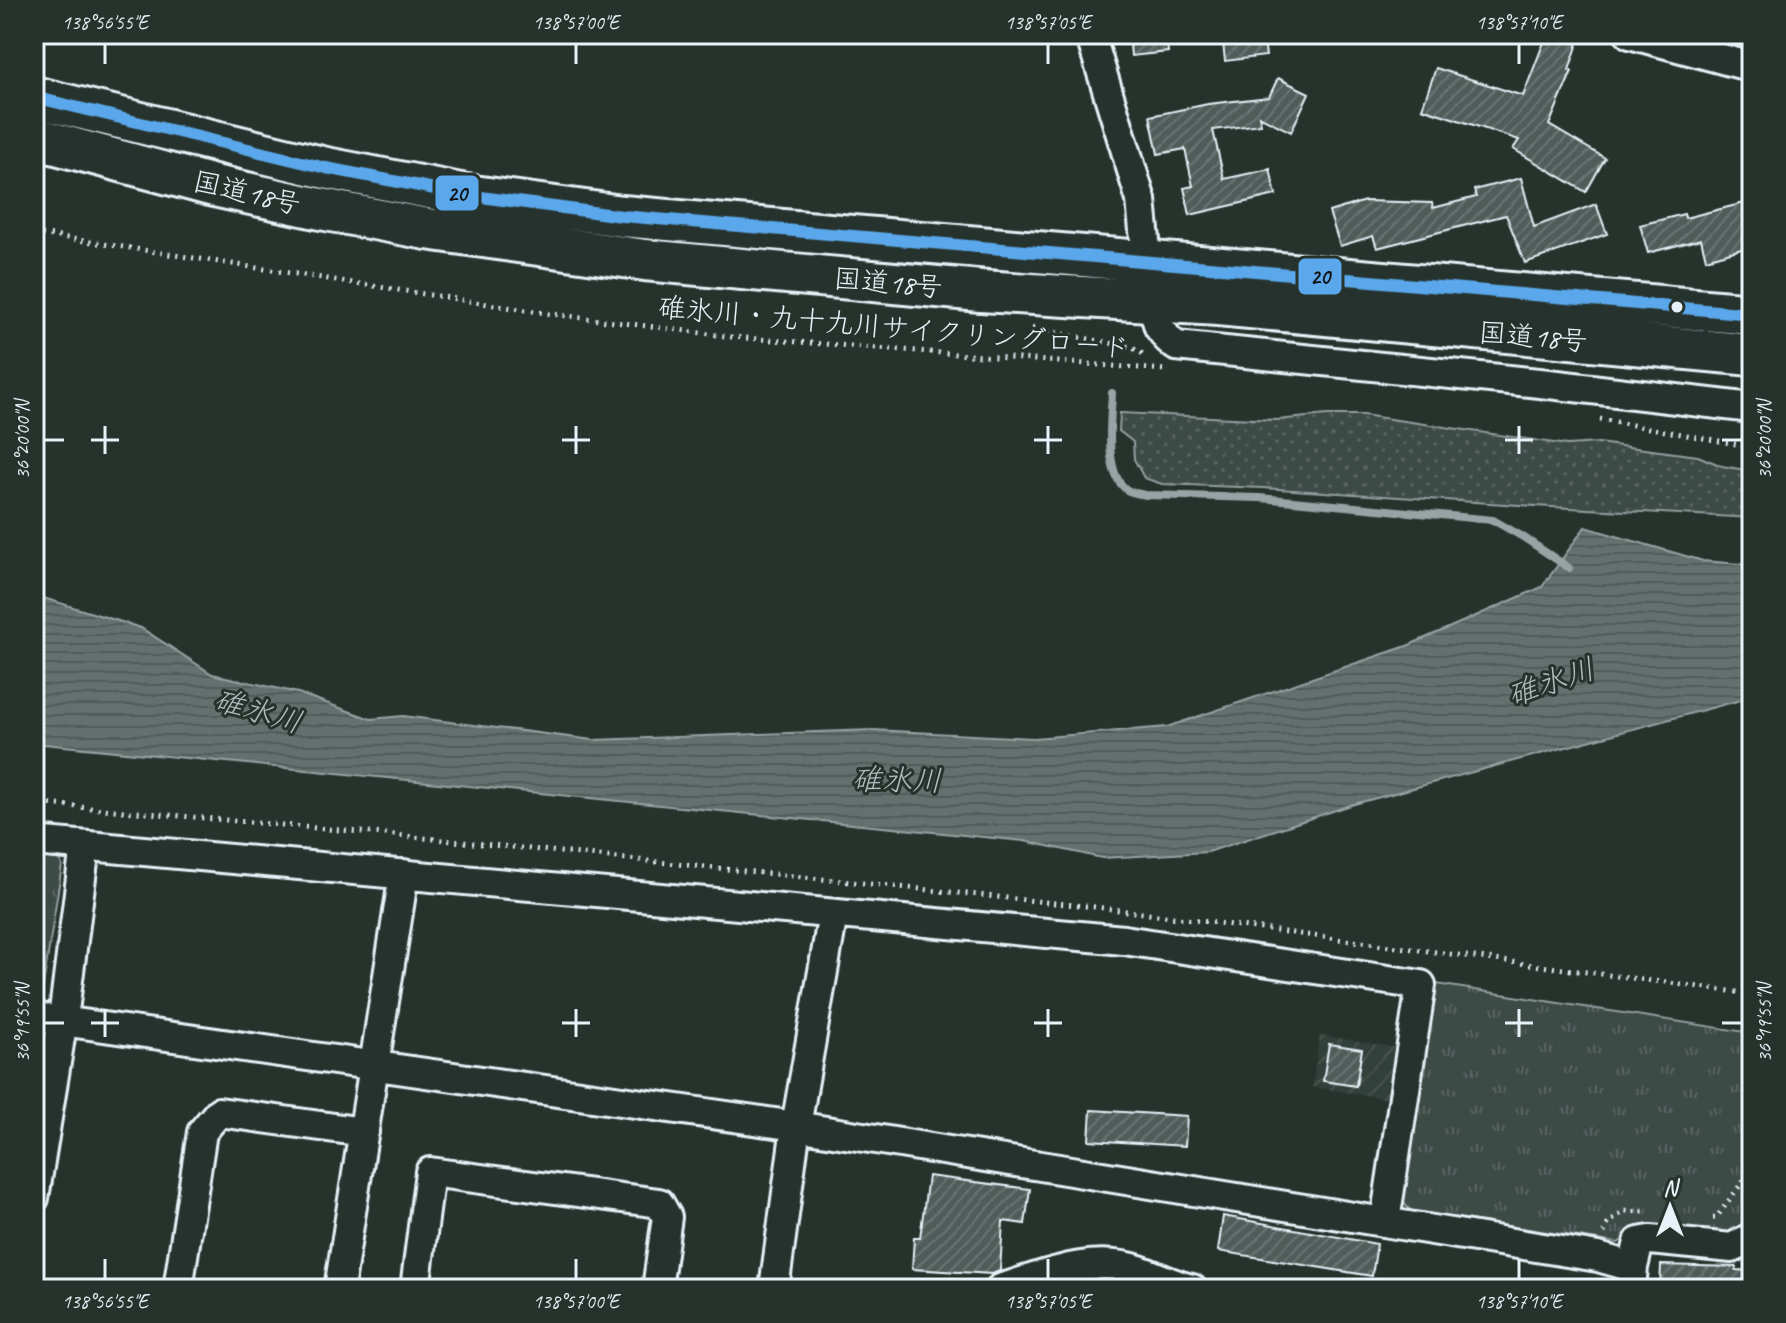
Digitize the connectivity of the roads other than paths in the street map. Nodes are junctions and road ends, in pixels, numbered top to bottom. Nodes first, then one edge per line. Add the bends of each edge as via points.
1 (1090, 34) edge
2 (1630, 34) edge
3 (1752, 67) edge
4 (34, 97) edge
5 (34, 138) edge
6 (326, 168) junction
7 (736, 226) junction
8 (529, 243) junction
9 (1145, 260) junction
10 (929, 286) junction
11 (1151, 301) junction
12 (1752, 314) edge
13 (1752, 355) edge
14 (1752, 408) edge
15 (34, 841) edge
16 (85, 846) junction
17 (404, 874) junction
18 (833, 914) junction
19 (34, 1017) edge
20 (63, 1019) junction
21 (373, 1065) junction
22 (796, 1126) junction
23 (364, 1132) junction
24 (34, 1198) edge
25 (1385, 1221) junction
26 (1752, 1237) edge
27 (1632, 1278) edge
28 (178, 1289) edge
29 (339, 1289) edge
30 (415, 1289) edge
31 (657, 1289) edge
32 (774, 1289) edge
33 (1000, 1289) edge
34 (1192, 1289) edge

1 - 9 street via 1141,200
2 - 3 street
4 - 6 highway, 国道18号
5 - 8 highway, 国道18号 via 321,209
6 - 7 highway, 国道18号 via 466,195
6 - 8 street via 323,183 330,191 461,215
7 - 9 highway, 国道18号
7 - 10 street via 735,248 743,251 851,260
8 - 10 highway, 国道18号 via 645,260
9 - 11 street
9 - 12 highway, 国道18号
10 - 11 highway, 国道18号
11 - 13 highway, 国道18号
11 - 14 street via 1168,339 1197,350
15 - 16 street
16 - 17 street
16 - 20 street
17 - 18 street
17 - 21 street
18 - 22 street
18 - 25 street via 1124,940 1421,985
19 - 20 street
20 - 21 street
20 - 24 street
21 - 22 street
21 - 23 street
22 - 25 street
22 - 32 street
23 - 28 street via 219,1112 202,1132
23 - 29 street
25 - 27 street via 1598,1257
26 - 27 street via 1732,1248 1639,1242
30 - 31 street via 430,1172 659,1203 667,1217
33 - 34 street via 1099,1263 1138,1269

